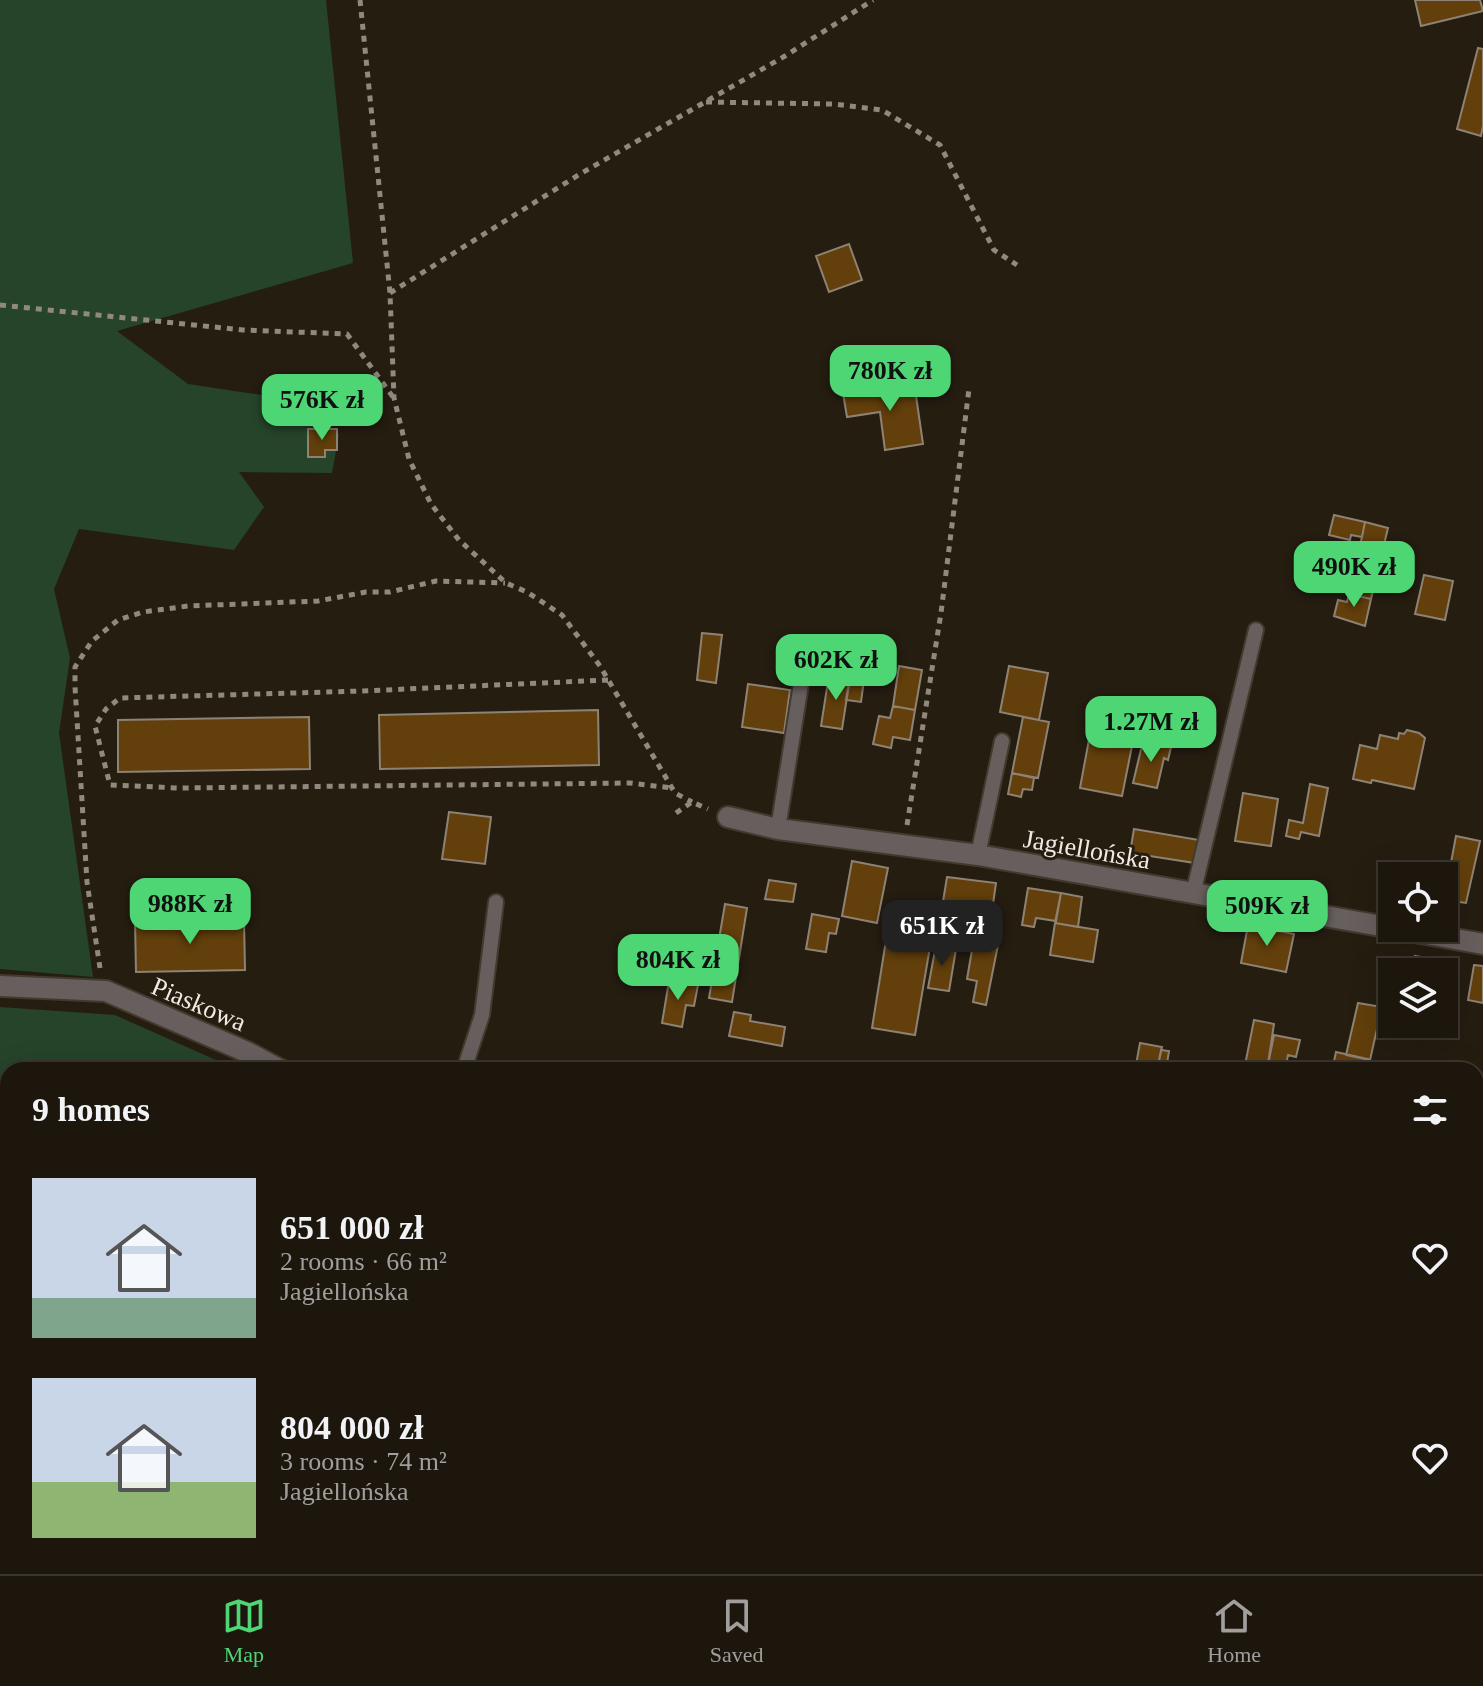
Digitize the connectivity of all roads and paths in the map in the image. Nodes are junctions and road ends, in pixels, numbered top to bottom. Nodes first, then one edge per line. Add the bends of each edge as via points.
1 (360, 0) edge
2 (873, 0) edge
3 (705, 102) junction
4 (1017, 265) dead end
5 (390, 293) junction
6 (0, 305) edge
7 (969, 389) dead end
8 (394, 398) junction
9 (506, 583) junction
10 (1256, 630) dead end
11 (804, 665) dead end
12 (608, 680) junction
13 (1002, 741) dead end
14 (672, 788) junction
15 (692, 802) junction
16 (676, 813) dead end
17 (728, 817) joint
18 (778, 829) junction
19 (903, 845) junction
20 (978, 855) junction
21 (1193, 894) junction
22 (496, 902) dead end
23 (1483, 944) edge
24 (0, 986) edge
25 (106, 991) junction
26 (266, 1062) edge
27 (467, 1062) edge

1 - 5 path
2 - 3 path
3 - 4 path via 882,110 940,145 994,250
3 - 5 path
5 - 8 path
6 - 8 path via 243,330 347,334
7 - 19 path via 941,613
8 - 9 path via 409,459 431,504 459,540
9 - 12 path via 562,615
9 - 25 path via 436,581 308,602 165,608 118,620 92,641 75,667 75,687 87,882
10 - 21 lane
11 - 18 lane
12 - 14 path
12 - 14 path via 120,698 95,726 110,785 630,783
13 - 20 lane
14 - 15 path
15 - 16 path
15 - 17 path
17 - 18 street, Jagiellońska
18 - 19 street, Jagiellońska
19 - 20 street, Jagiellońska
20 - 21 street, Jagiellońska
21 - 23 street, Jagiellońska
22 - 27 lane via 482,1015
24 - 25 street, Piaskowa
25 - 26 street, Piaskowa

